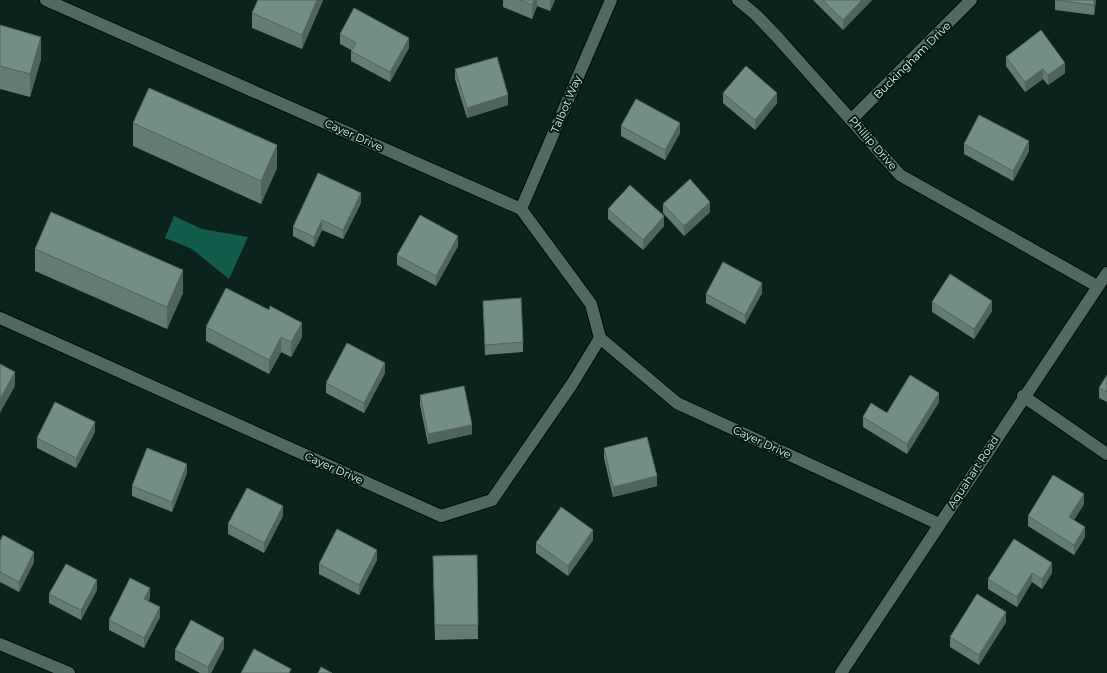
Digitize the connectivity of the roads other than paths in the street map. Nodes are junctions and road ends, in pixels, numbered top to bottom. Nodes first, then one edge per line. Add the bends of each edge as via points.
1 (46, 0) edge
2 (610, 0) edge
3 (738, 0) edge
4 (971, 0) edge
5 (852, 119) junction
6 (521, 209) junction
7 (1107, 273) edge
8 (1097, 286) junction
9 (0, 318) edge
10 (600, 338) junction
11 (1023, 396) junction
12 (1107, 454) edge
13 (939, 524) junction
14 (0, 644) edge
15 (69, 673) edge
16 (841, 673) edge

1 - 6 street, Cayer Drive
2 - 6 street, Talbot Way
3 - 5 street, Phillip Drive via 756,15
4 - 5 street, Buckingham Drive
5 - 8 street, Phillip Drive via 900,175
6 - 10 street, Cayer Drive via 591,304
7 - 8 street, Aquahart Road
8 - 11 street, Aquahart Road
9 - 10 street, Cayer Drive via 441,516 492,500 572,384
10 - 13 street, Cayer Drive via 677,403
11 - 12 street
11 - 13 street, Aquahart Road
13 - 16 street, Aquahart Road
14 - 15 street

